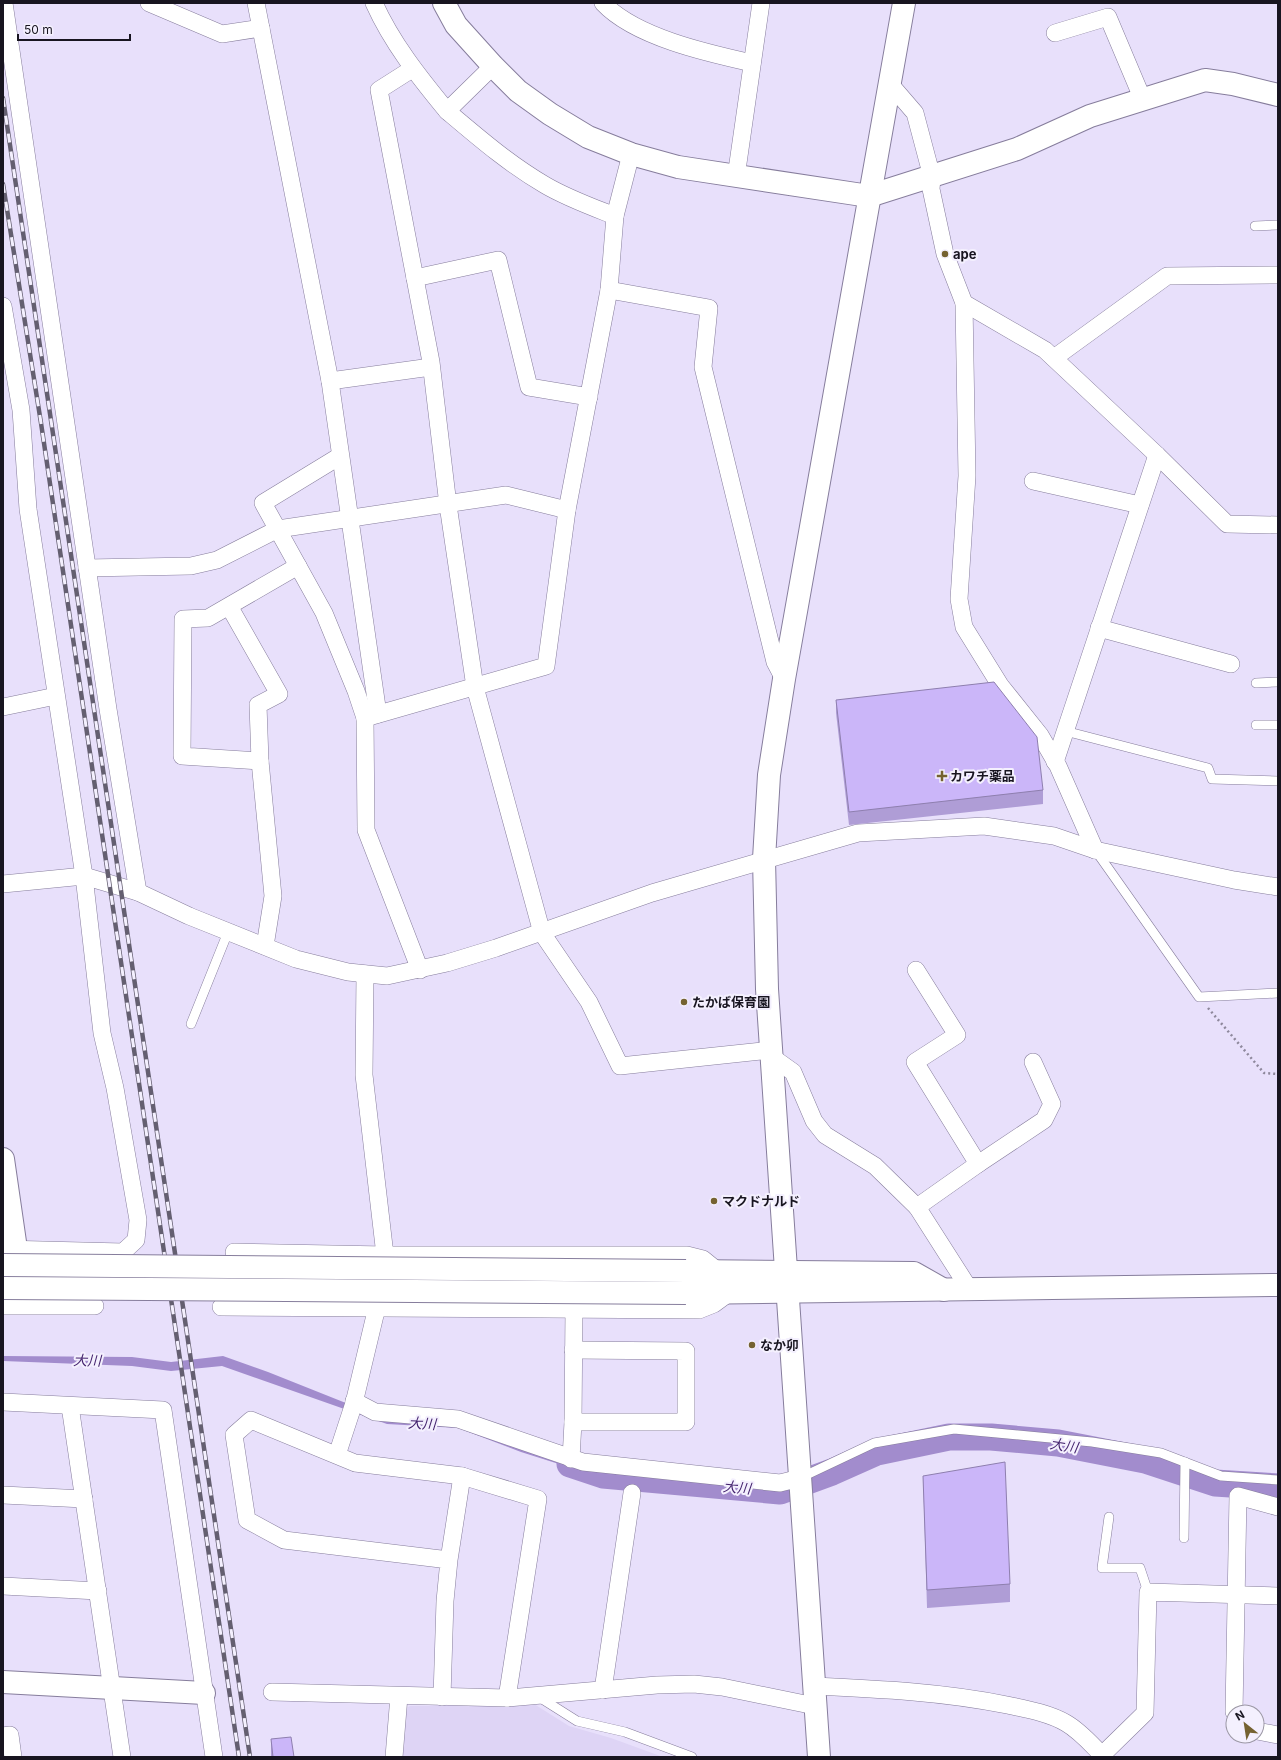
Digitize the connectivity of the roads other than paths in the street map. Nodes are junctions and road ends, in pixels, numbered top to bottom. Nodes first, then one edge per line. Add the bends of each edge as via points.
1 (4, 3) edge
2 (149, 3) edge
3 (256, 3) edge
4 (374, 3) edge
5 (444, 3) edge
6 (604, 3) edge
7 (761, 3) edge
8 (904, 3) edge
9 (261, 28) junction
10 (1054, 34) dead end
11 (752, 63) junction
12 (493, 66) junction
13 (412, 69) junction
14 (890, 84) junction
15 (1278, 95) edge
16 (1143, 100) junction
17 (447, 111) junction
18 (631, 154) junction
19 (736, 177) junction
20 (932, 177) junction
21 (869, 196) junction
22 (615, 216) junction
23 (1278, 225) edge
24 (1255, 226) dead end
25 (1278, 275) edge
26 (415, 278) junction
27 (609, 290) junction
28 (964, 303) junction
29 (3, 306) edge
30 (4, 324) edge
31 (1054, 358) junction
32 (431, 367) junction
33 (330, 381) junction
34 (589, 397) junction
35 (1157, 454) junction
36 (340, 456) junction
37 (1033, 481) dead end
38 (448, 505) junction
39 (1140, 505) junction
40 (567, 510) junction
41 (349, 519) junction
42 (1278, 524) edge
43 (278, 529) junction
44 (298, 566) junction
45 (87, 568) junction
46 (229, 606) junction
47 (1100, 628) junction
48 (1231, 664) dead end
49 (784, 679) junction
50 (1278, 682) edge
51 (1256, 683) dead end
52 (475, 687) junction
53 (56, 696) junction
54 (3, 707) edge
55 (371, 716) junction
56 (1256, 725) dead end
57 (1278, 725) edge
58 (1065, 731) junction
59 (260, 761) junction
60 (1055, 762) junction
61 (1278, 781) edge
62 (1095, 850) junction
63 (764, 860) junction
64 (84, 876) junction
65 (3, 884) edge
66 (1278, 887) edge
67 (138, 892) junction
68 (228, 932) junction
69 (542, 933) junction
70 (265, 946) junction
71 (420, 970) junction
72 (916, 970) dead end
73 (365, 974) junction
74 (1278, 993) edge
75 (191, 1024) dead end
76 (772, 1054) junction
77 (1033, 1062) dead end
78 (3, 1159) edge
79 (978, 1164) junction
80 (917, 1207) junction
81 (234, 1252) dead end
82 (385, 1254) junction
83 (7, 1255) edge
84 (719, 1272) junction
85 (787, 1282) junction
86 (1278, 1285) edge
87 (3, 1288) edge
88 (970, 1290) junction
89 (730, 1293) junction
90 (3, 1306) edge
91 (95, 1306) dead end
92 (221, 1307) dead end
93 (377, 1307) junction
94 (574, 1309) junction
95 (573, 1350) junction
96 (3, 1402) edge
97 (353, 1405) junction
98 (70, 1406) junction
99 (573, 1422) junction
100 (337, 1455) junction
101 (571, 1459) junction
102 (1185, 1462) junction
103 (462, 1476) junction
104 (800, 1478) junction
105 (1278, 1480) edge
106 (632, 1493) dead end
107 (3, 1495) edge
108 (84, 1499) junction
109 (1278, 1507) edge
110 (1109, 1516) dead end
111 (1184, 1538) dead end
112 (449, 1560) junction
113 (3, 1586) edge
114 (98, 1591) junction
115 (1148, 1592) junction
116 (1237, 1594) junction
117 (1278, 1596) edge
118 (3, 1682) edge
119 (112, 1689) junction
120 (602, 1690) junction
121 (272, 1692) dead end
122 (204, 1693) junction
123 (399, 1696) junction
124 (538, 1696) junction
125 (814, 1696) junction
126 (442, 1697) junction
127 (507, 1698) junction
128 (1234, 1704) edge
129 (1265, 1733) edge
130 (1278, 1735) edge
131 (3, 1736) edge
132 (1103, 1756) edge
133 (13, 1757) edge
134 (122, 1757) edge
135 (214, 1757) edge
136 (394, 1757) edge
137 (692, 1757) edge
138 (819, 1757) edge

1 - 45 street
2 - 9 street via 222,34
3 - 9 street
4 - 13 street via 384,25
5 - 12 street via 456,25
6 - 11 street via 639,28 705,52
7 - 11 street
8 - 14 street
9 - 33 street
10 - 16 street via 1108,17
11 - 19 street
12 - 17 street
12 - 18 street via 518,91 550,114 588,137
13 - 17 street
13 - 26 street via 379,90
14 - 20 street via 915,113
14 - 21 street
15 - 16 street via 1205,80
16 - 20 street via 1090,116 1017,149
17 - 22 street via 499,155 546,186 582,204
18 - 19 street via 678,167
18 - 22 street
19 - 21 street
20 - 21 street
20 - 28 street via 931,189 945,254
21 - 49 street
22 - 27 street
23 - 24 lane
25 - 31 street via 1167,276
26 - 32 street
26 - 34 street via 498,260 529,387
27 - 34 street
27 - 49 street via 709,308 703,367 775,662
28 - 31 street via 1045,350
28 - 60 street via 967,476 959,599 964,627 1000,685 1040,735
29 - 30 street
30 - 53 street via 21,410 28,509
31 - 35 street
32 - 33 street
32 - 38 street
33 - 36 street
34 - 40 street
35 - 39 street
35 - 42 street via 1227,524
36 - 41 street
36 - 43 street via 263,503
37 - 39 street
38 - 40 street via 506,495
38 - 41 street
38 - 52 street
39 - 47 street
40 - 52 street via 546,666
41 - 43 street
41 - 55 street
43 - 44 street
43 - 45 street via 217,560 191,566
44 - 46 street
44 - 55 street via 324,613 356,691
45 - 67 street
46 - 59 street via 279,694 258,706
46 - 59 street via 208,618 183,619 182,756
47 - 48 street
47 - 58 street
49 - 63 street via 769,775
50 - 51 lane
52 - 55 street
52 - 69 street
53 - 54 street
53 - 64 street
55 - 71 street via 366,830
56 - 57 lane
58 - 60 street
58 - 61 lane via 1208,768 1212,779
59 - 70 street via 273,896
60 - 62 street
62 - 63 street via 1054,836 984,826 858,833
62 - 66 street
62 - 74 lane via 1199,997
63 - 69 street via 652,893
63 - 76 street via 767,989
64 - 65 street
64 - 67 street
64 - 83 street via 102,1033 115,1088 138,1220 136,1240 123,1252
67 - 68 street
68 - 70 street
68 - 75 lane
69 - 71 street
69 - 76 street via 589,1002 620,1066
70 - 73 street via 296,959
71 - 73 street via 387,976
72 - 79 street via 957,1035 915,1062
73 - 82 street via 364,1075
76 - 80 street via 793,1072 814,1121 825,1135 875,1166
76 - 85 street
77 - 79 street via 1052,1104 1044,1120
78 - 83 street
79 - 80 street
80 - 88 street
81 - 82 street
82 - 84 street via 687,1255 704,1259
83 - 84 street, bridge
84 - 85 street
85 - 88 street via 914,1273 945,1290
85 - 89 street
85 - 104 street
86 - 88 street
87 - 89 street, bridge
89 - 94 street via 714,1304 698,1310
90 - 91 street
92 - 93 street
93 - 94 street
93 - 97 street
94 - 95 street
95 - 99 street
95 - 99 street via 686,1351 686,1422
96 - 98 street
97 - 100 street
97 - 101 street via 375,1412 458,1419
98 - 108 street
98 - 122 street via 163,1410
99 - 101 street
100 - 103 street via 355,1463
100 - 112 street via 251,1420 234,1435 247,1520 284,1540
101 - 104 street via 780,1483
102 - 104 lane via 1161,1453 1092,1442 954,1428 874,1443
102 - 105 lane via 1221,1476
102 - 111 lane
103 - 112 street
103 - 127 street via 538,1499
104 - 125 street
106 - 120 street
107 - 108 street
108 - 114 street
109 - 116 street via 1238,1496
110 - 115 lane via 1102,1568 1140,1568
112 - 126 street
113 - 114 street
114 - 119 street
115 - 116 street
115 - 132 street via 1145,1713
116 - 117 street
116 - 128 street
118 - 119 street
119 - 122 street
119 - 134 street
120 - 124 street
120 - 125 street via 694,1684
121 - 123 street
122 - 135 street
123 - 126 street
123 - 136 street
124 - 127 street
124 - 137 lane via 577,1721 625,1732
125 - 132 street via 909,1690 970,1698 1033,1711 1065,1722 1086,1738
125 - 138 street
126 - 127 street
129 - 130 street
131 - 133 street via 10,1735

